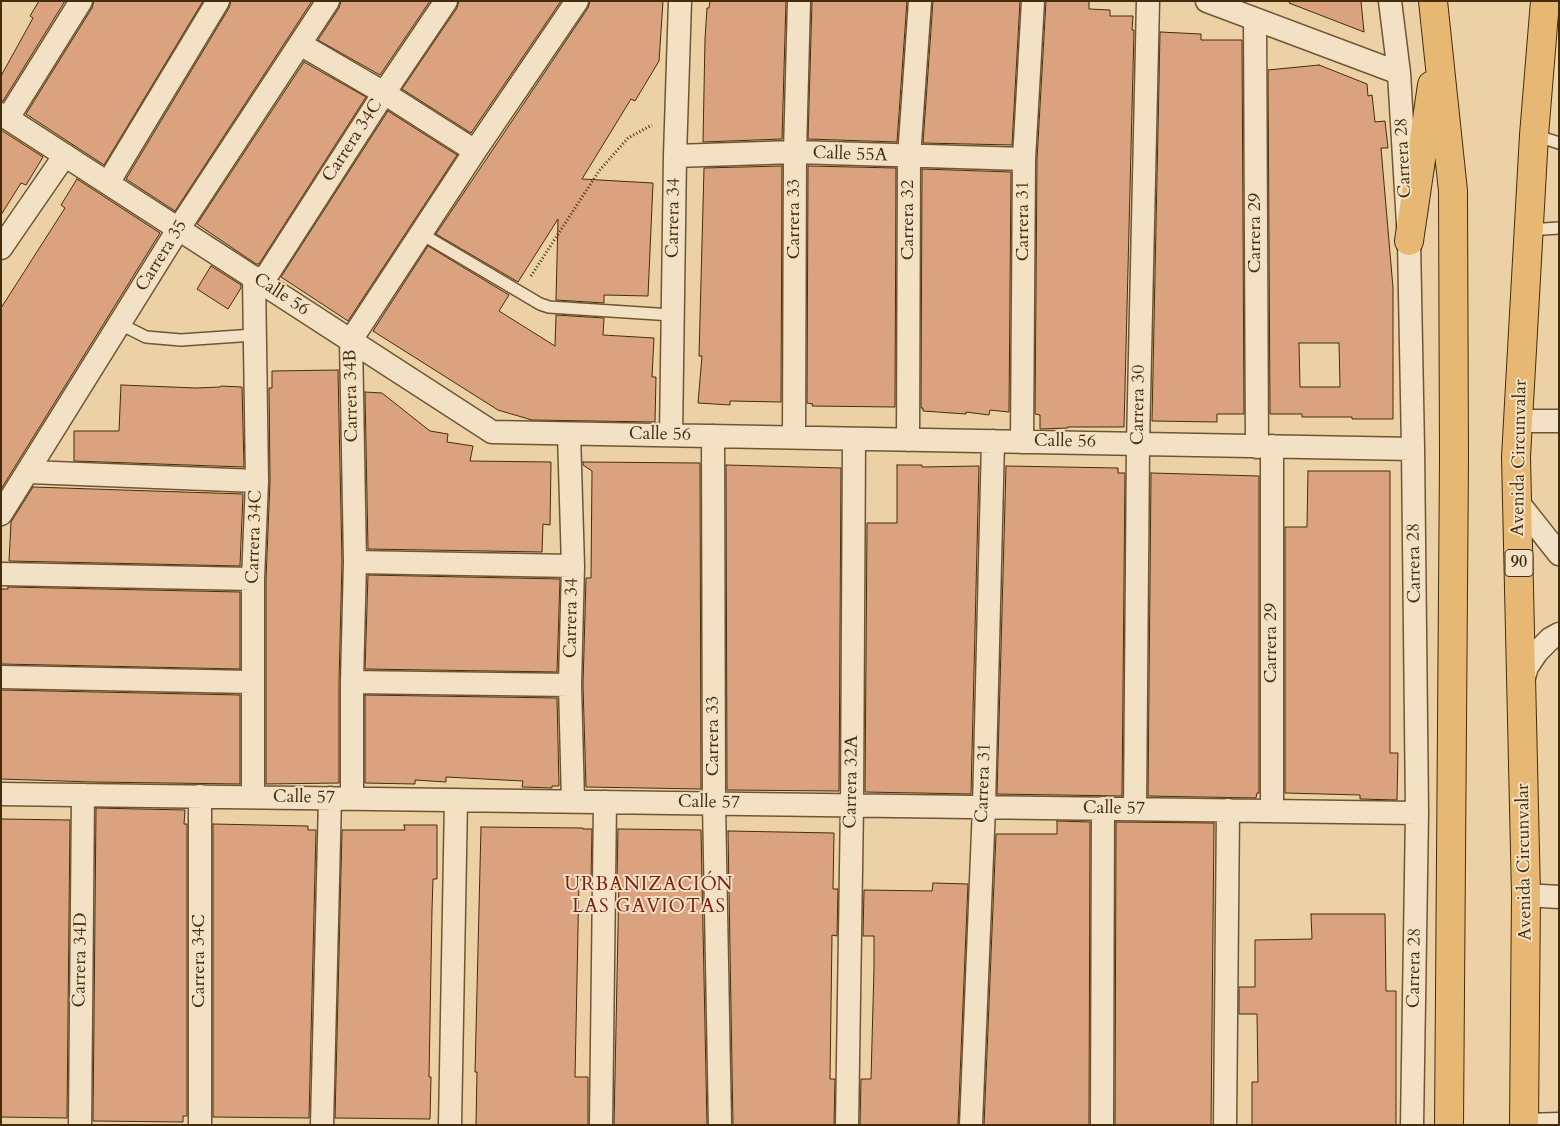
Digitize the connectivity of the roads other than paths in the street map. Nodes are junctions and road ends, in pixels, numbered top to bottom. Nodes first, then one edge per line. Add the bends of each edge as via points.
1 (81, 1) edge
2 (218, 1) edge
3 (328, 1) edge
4 (446, 1) edge
5 (577, 1) edge
6 (680, 1) edge
7 (799, 1) edge
8 (920, 1) edge
9 (1033, 1) edge
10 (1148, 1) edge
11 (1208, 1) edge
12 (1390, 1) edge
13 (1433, 1) edge
14 (1545, 1) edge
15 (1255, 20) junction
16 (300, 44) junction
17 (1438, 46) junction
18 (1399, 73) junction
19 (384, 93) junction
20 (5, 116) edge
21 (1547, 139) edge
22 (475, 151) junction
23 (795, 152) junction
24 (65, 154) junction
25 (675, 156) junction
26 (910, 157) junction
27 (1024, 159) junction
28 (108, 183) junction
29 (179, 228) junction
30 (1559, 228) edge
31 (1529, 230) junction
32 (420, 233) junction
33 (1409, 241) junction
34 (1, 248) edge
35 (258, 280) junction
36 (672, 315) junction
37 (120, 324) junction
38 (254, 335) junction
39 (351, 340) junction
40 (1518, 421) junction
41 (1559, 421) edge
42 (569, 434) junction
43 (670, 436) junction
44 (714, 436) junction
45 (794, 438) junction
46 (854, 438) junction
47 (908, 440) junction
48 (993, 441) junction
49 (1022, 442) junction
50 (1138, 444) junction
51 (1264, 446) junction
52 (1413, 449) junction
53 (29, 472) junction
54 (257, 481) junction
55 (1517, 501) junction
56 (1, 514) edge
57 (1559, 554) edge
58 (355, 562) junction
59 (573, 566) junction
60 (1, 574) edge
61 (253, 579) junction
62 (1559, 634) edge
63 (1, 677) edge
64 (252, 682) junction
65 (352, 682) junction
66 (570, 685) junction
67 (1522, 685) junction
68 (1, 794) edge
69 (83, 795) junction
70 (200, 796) junction
71 (253, 797) junction
72 (330, 798) junction
73 (352, 798) junction
74 (456, 800) junction
75 (573, 801) junction
76 (605, 802) junction
77 (714, 803) junction
78 (852, 805) junction
79 (984, 807) junction
80 (1103, 808) junction
81 (1135, 809) junction
82 (1228, 810) junction
83 (1272, 810) junction
84 (1417, 813) junction
85 (1526, 895) junction
86 (1559, 897) edge
87 (1559, 1124) edge
88 (80, 1125) edge
89 (200, 1125) edge
90 (322, 1125) edge
91 (450, 1125) edge
92 (600, 1125) edge
93 (720, 1125) edge
94 (847, 1125) edge
95 (971, 1125) edge
96 (1102, 1125) edge
97 (1225, 1125) edge
98 (1412, 1125) edge
99 (1450, 1125) edge
100 (1524, 1125) edge

1 - 20 street
2 - 28 street
3 - 16 street, Carrera 35
4 - 19 street, Carrera 34C
5 - 22 street, Carrera 34B
6 - 25 street, Carrera 34
7 - 23 street, Carrera 33
8 - 26 street, Carrera 32
9 - 27 street, Carrera 31
10 - 50 street, Carrera 30
11 - 15 street
12 - 18 street, Carrera 28
13 - 17 highway
14 - 21 highway, Avenida Circunvalar / 90
15 - 18 street
15 - 51 street, Carrera 29
16 - 19 street
16 - 29 street, Carrera 35
17 - 33 highway
17 - 99 highway via 1453,191
18 - 33 street, Carrera 28
19 - 22 street
19 - 35 street, Carrera 34C
20 - 24 street, Calle 56
21 - 31 highway, Avenida Circunvalar / 90
22 - 32 street, Carrera 34B
23 - 25 street, Calle 55A
23 - 26 street, Calle 55A
23 - 45 street, Carrera 33
24 - 28 street, Calle 56
24 - 34 street
25 - 36 street, Carrera 34
26 - 27 street, Calle 55A
26 - 47 street, Carrera 32
27 - 49 street, Carrera 31
28 - 29 street, Calle 56
29 - 35 street, Calle 56
29 - 37 street, Carrera 35
30 - 31 lane
31 - 40 highway, Avenida Circunvalar / 90
32 - 36 lane via 520,294 549,307
32 - 39 street, Carrera 34B
33 - 52 street, Carrera 28
35 - 38 street, Carrera 34C
35 - 39 street, Calle 56
36 - 43 street, Carrera 34
37 - 38 lane via 146,337 181,340
37 - 53 street, Carrera 35
38 - 54 street, Carrera 34C
39 - 42 street, Calle 56 via 492,432
39 - 58 street, Carrera 34B
40 - 41 street
40 - 55 highway, Avenida Circunvalar / 90
42 - 43 street, Calle 56
42 - 59 street, Carrera 34
43 - 44 street, Calle 56
44 - 45 street, Calle 56
44 - 77 street, Carrera 33
45 - 46 street, Calle 56
46 - 47 street, Calle 56
46 - 78 street, Carrera 32A
47 - 48 street, Calle 56
48 - 49 street, Calle 56
48 - 79 street, Carrera 31
49 - 50 street, Calle 56
50 - 51 street, Calle 56
50 - 81 street, Carrera 30
51 - 52 street, Calle 56
51 - 83 street, Carrera 29
52 - 84 street, Carrera 28
53 - 54 street
53 - 56 street, Carrera 35
54 - 61 street, Carrera 34C
55 - 57 street
55 - 67 highway, Avenida Circunvalar / 90
58 - 59 street
58 - 65 street, Carrera 34B
59 - 66 street, Carrera 34
60 - 61 street
61 - 64 street, Carrera 34C
62 - 67 street via 1537,652 1527,667
63 - 64 street
64 - 71 street, Carrera 34C
65 - 66 street
65 - 73 street, Carrera 34B
66 - 75 street, Carrera 34
67 - 85 highway, Avenida Circunvalar / 90
68 - 69 street, Calle 57
69 - 70 street, Calle 57
69 - 88 street, Carrera 34D
70 - 71 street, Calle 57
70 - 89 street, Carrera 34C
71 - 72 street, Calle 57
72 - 73 street, Calle 57
72 - 90 street
73 - 74 street, Calle 57
74 - 75 street, Calle 57
74 - 91 street
75 - 76 street, Calle 57
76 - 77 street, Calle 57
76 - 92 street
77 - 78 street, Calle 57
77 - 93 street, Carrera 33
78 - 79 street, Calle 57
78 - 94 street, Carrera 32A
79 - 80 street, Calle 57
79 - 95 street, Carrera 31
80 - 81 street, Calle 57
80 - 96 street
81 - 82 street, Calle 57
82 - 83 street, Calle 57
82 - 97 street
83 - 84 street, Calle 57
84 - 98 street, Carrera 28
85 - 86 street
85 - 100 highway, Avenida Circunvalar / 90
87 - 100 street

